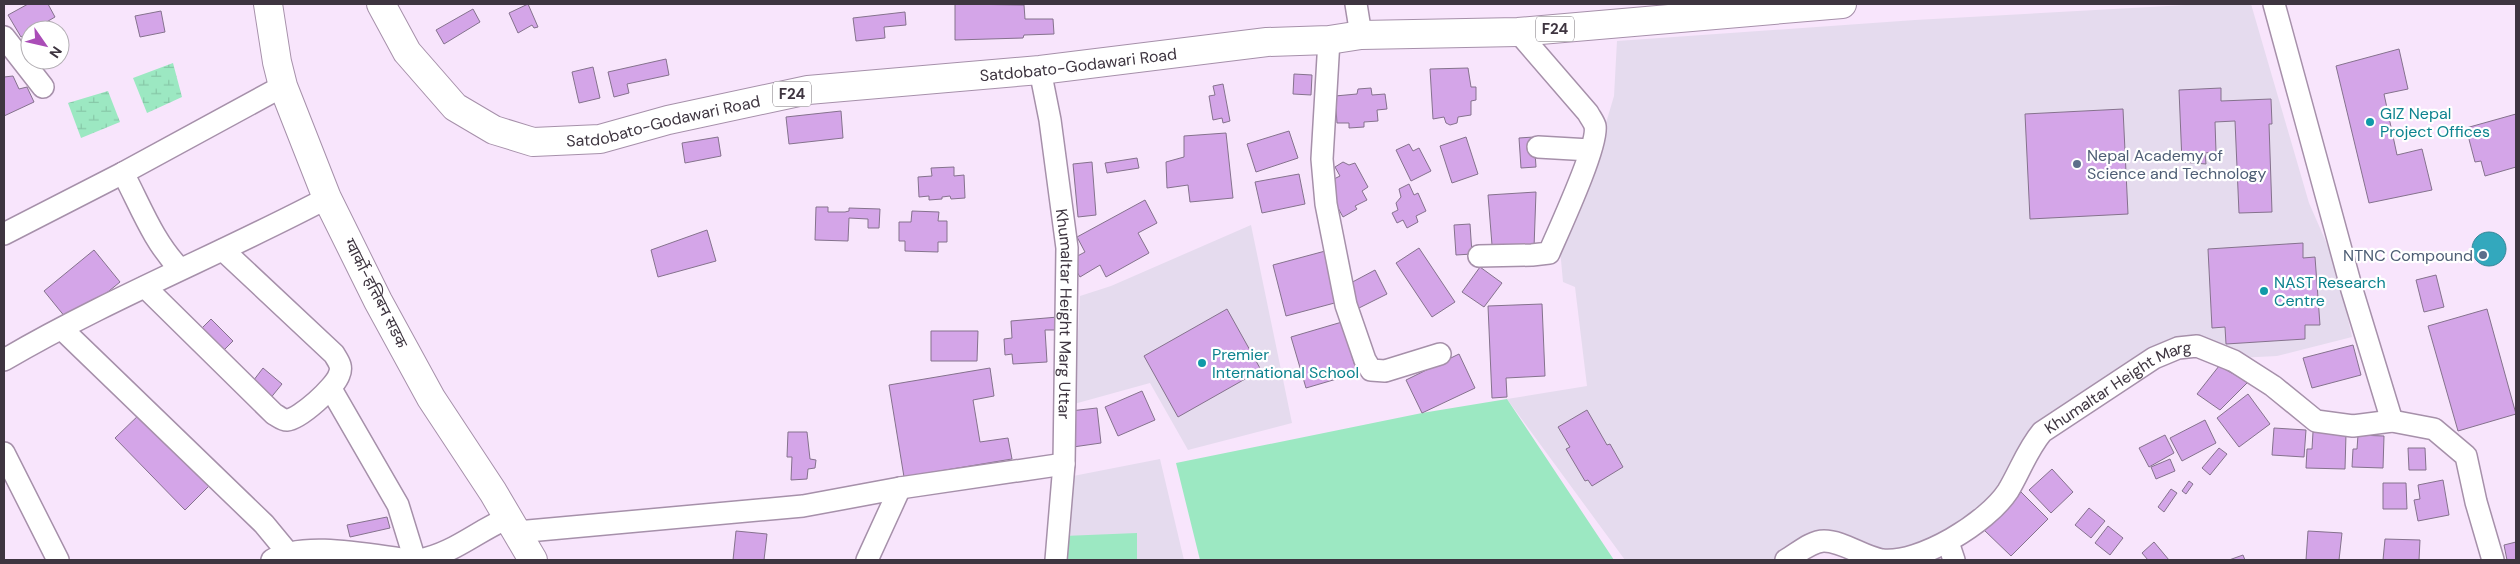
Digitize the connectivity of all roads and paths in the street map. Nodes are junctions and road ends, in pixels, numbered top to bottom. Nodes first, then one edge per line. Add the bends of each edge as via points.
1 (268, 4) edge
2 (381, 4) edge
3 (1356, 4) edge
4 (1842, 4) edge
5 (2274, 4) edge
6 (1518, 32) junction
7 (1361, 35) junction
8 (4, 36) edge
9 (1330, 40) junction
10 (1040, 70) junction
11 (283, 86) junction
12 (44, 87) dead end
13 (1538, 147) dead end
14 (1590, 150) junction
15 (124, 173) junction
16 (327, 198) junction
17 (4, 234) edge
18 (223, 250) junction
19 (1479, 256) dead end
20 (180, 269) junction
21 (145, 287) junction
22 (62, 329) junction
23 (1440, 354) dead end
24 (4, 360) edge
25 (331, 389) junction
26 (2392, 421) junction
27 (4, 454) edge
28 (1064, 464) junction
29 (900, 488) junction
30 (512, 525) junction
31 (1951, 551) edge
32 (280, 557) edge
33 (58, 560) edge
34 (410, 560) edge
35 (415, 560) edge
36 (419, 560) edge
37 (533, 560) edge
38 (867, 560) edge
39 (1056, 560) edge
40 (1786, 560) edge
41 (2493, 560) edge

1 - 11 main road, ग्वार्को-हत्तिबन सडक
2 - 10 main road, Satdobato-Godawari Road / F24 via 407,52 455,107 494,130 533,142 600,139 668,120 808,90
3 - 7 street
4 - 6 main road, Satdobato-Godawari Road / F24
5 - 26 street via 2352,290
6 - 7 main road, Satdobato-Godawari Road / F24
6 - 14 street via 1588,112 1595,127
7 - 9 main road, Satdobato-Godawari Road / F24
8 - 12 street
9 - 10 main road, Satdobato-Godawari Road / F24 via 1267,42
9 - 23 street via 1322,159 1326,204 1346,305 1365,360 1371,370 1385,371
10 - 28 street, Khumaltar Height Marg Uttar via 1067,248
11 - 15 street
11 - 16 main road, ग्वार्को-हत्तिबन सडक
13 - 14 street
14 - 19 street via 1549,253
15 - 17 street
15 - 20 street via 151,232
16 - 18 street
16 - 30 main road, ग्वार्को-हत्तिबन सडक via 431,398
18 - 20 street
18 - 25 street via 334,354 341,365 340,374
20 - 21 street
21 - 22 street
21 - 25 street via 274,414 285,420 293,419
22 - 24 street
22 - 32 street via 264,524
25 - 35 street via 398,505
26 - 31 street, Khumaltar Height Marg via 2353,426 2316,421 2273,386 2234,361 2197,346 2178,348 2154,358 2042,432 2031,446 2007,493
26 - 41 street, Khumaltar Height Marg via 2434,429 2466,456
27 - 33 street
28 - 29 street
28 - 39 street, Khumaltar Height Marg Uttar
29 - 30 street via 803,506
29 - 38 street
30 - 36 street via 484,528 453,550
30 - 37 main road, ग्वार्को-हत्तिबन सडक
31 - 40 street, Khumaltar Height Marg via 1901,560 1881,560 1824,541
32 - 34 street via 334,550

